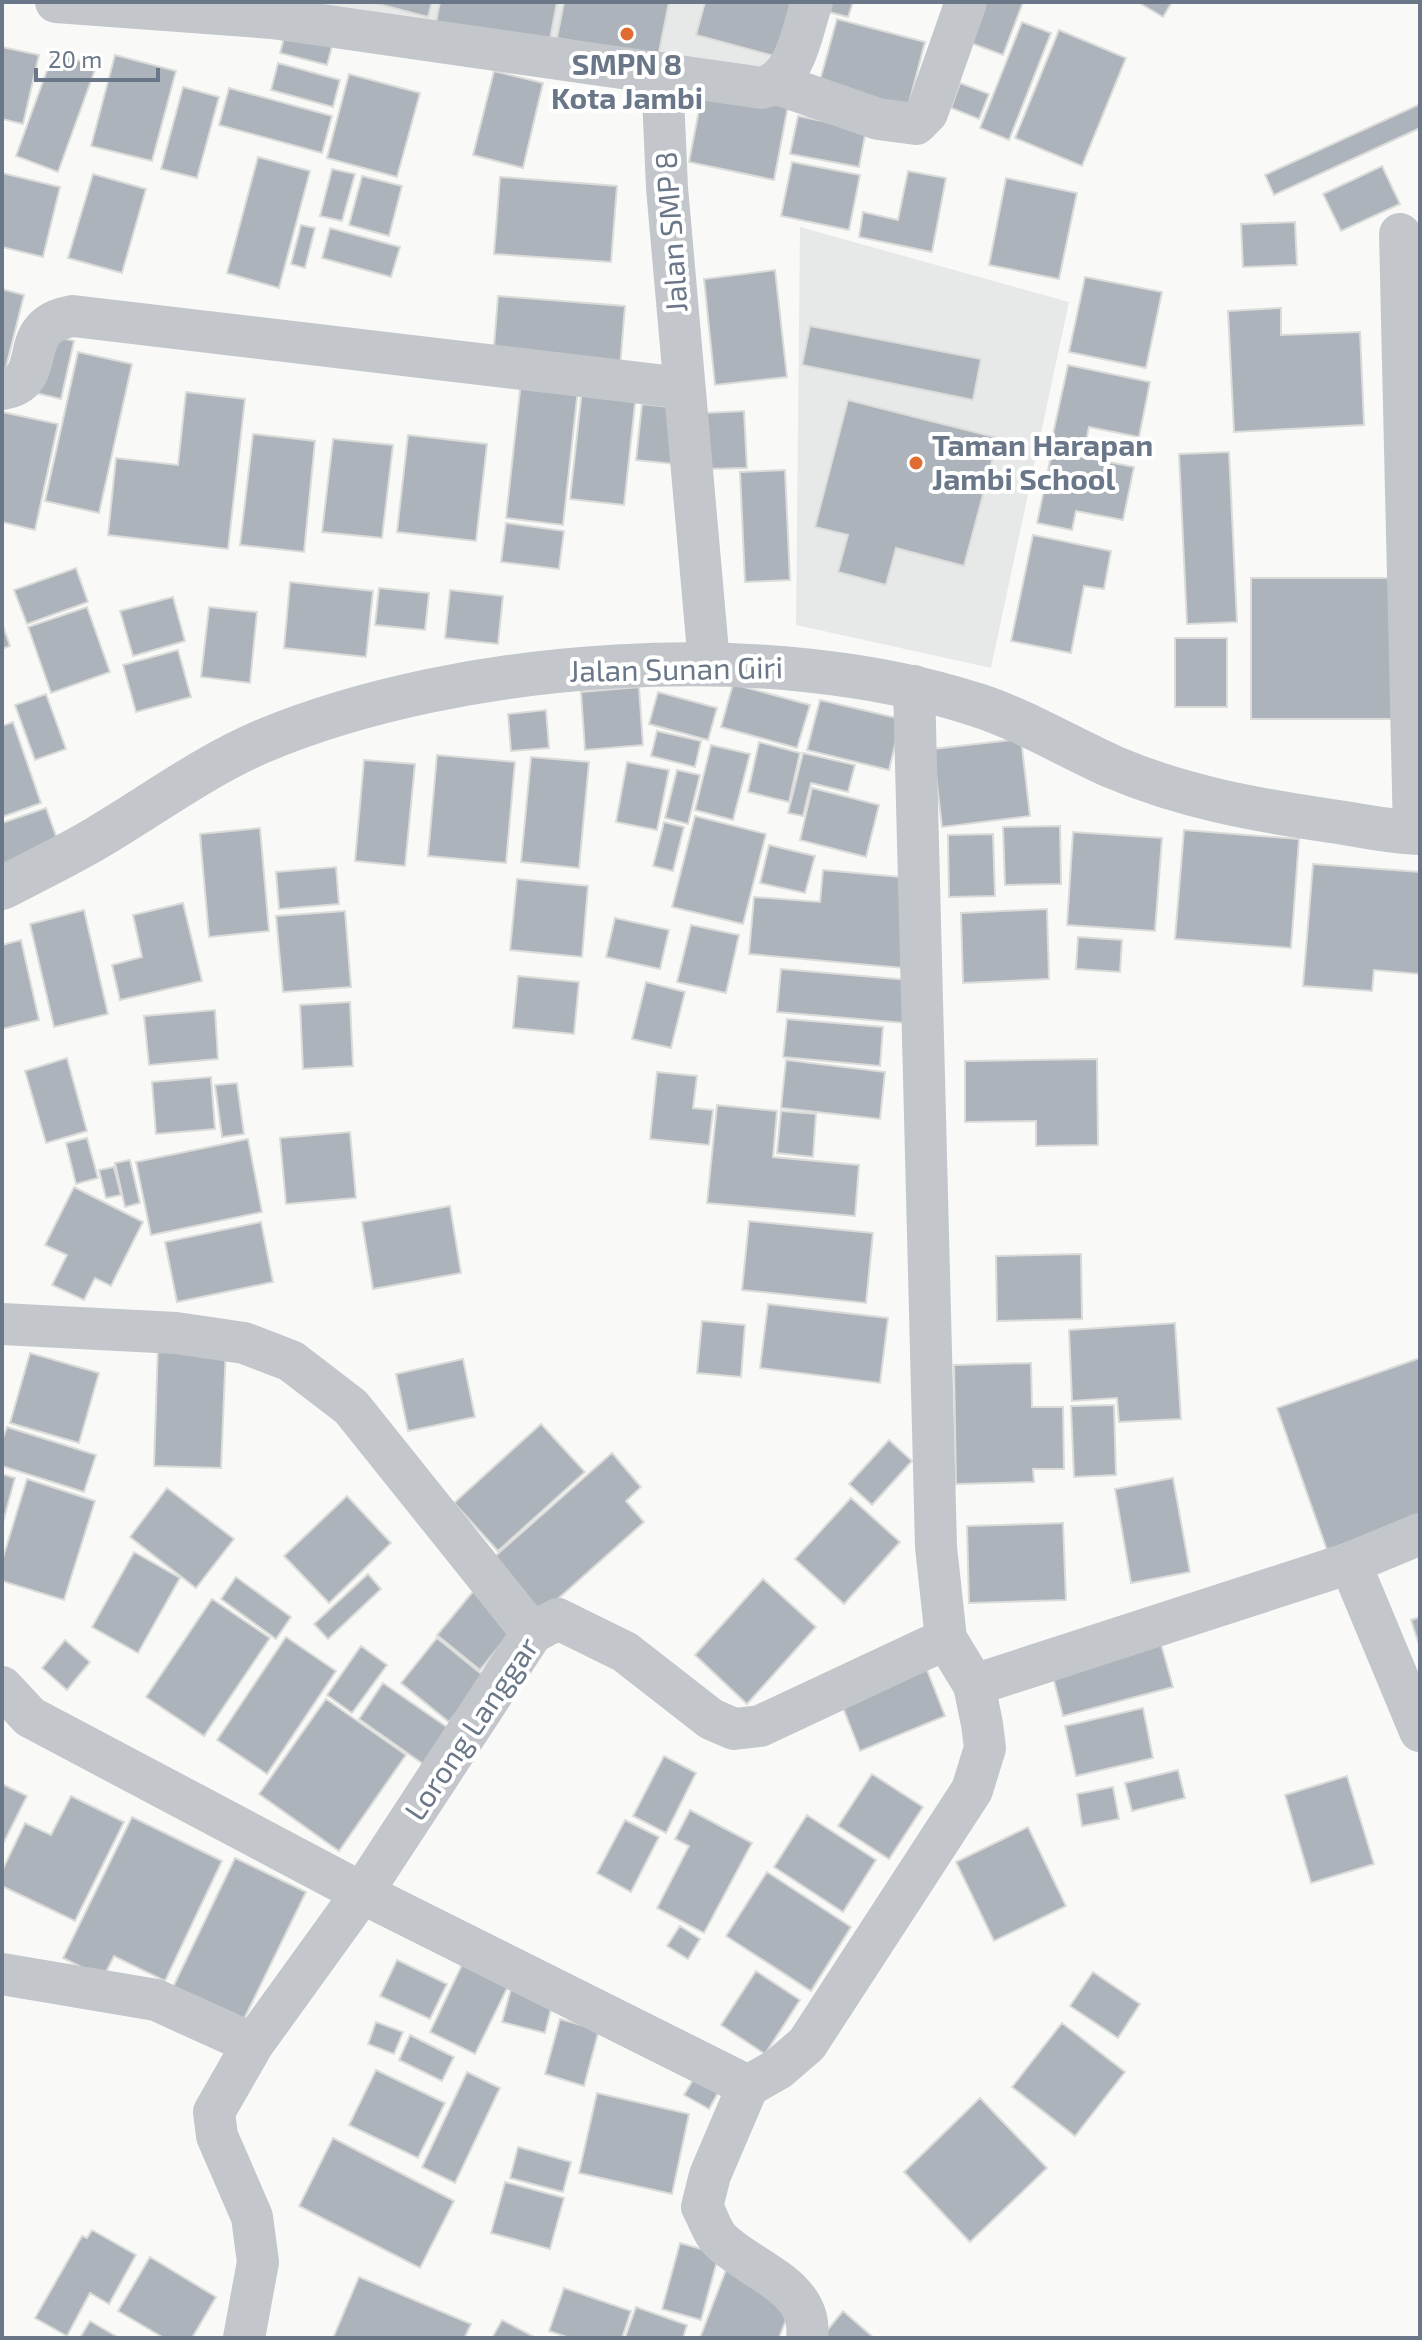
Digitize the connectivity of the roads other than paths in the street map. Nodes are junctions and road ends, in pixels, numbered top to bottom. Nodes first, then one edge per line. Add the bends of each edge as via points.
1 (56, 2) edge
2 (812, 2) edge
3 (966, 2) edge
4 (662, 73) junction
5 (777, 84) junction
6 (1400, 234) dead end
7 (683, 388) junction
8 (2, 389) edge
9 (709, 663) junction
10 (914, 686) junction
11 (1417, 833) edge
12 (2, 888) edge
13 (2, 1324) edge
14 (1420, 1534) edge
15 (1350, 1563) junction
16 (532, 1633) junction
17 (946, 1639) junction
18 (974, 1685) junction
19 (2, 1687) edge
20 (1420, 1731) edge
21 (362, 1893) junction
22 (2, 1974) edge
23 (253, 2044) junction
24 (748, 2086) junction
25 (244, 2338) edge
26 (807, 2338) edge

1 - 4 street via 272,18
2 - 5 street via 788,72
3 - 5 street via 927,113 916,124 878,119
4 - 5 street via 762,88
4 - 7 street, Jalan SMP 8
6 - 11 street
7 - 8 street via 73,316 53,319 40,331 27,378
7 - 9 street, Jalan SMP 8
9 - 10 street, Jalan Sunan Giri via 817,669
9 - 12 street, Jalan Sunan Giri via 558,672 443,689 341,713 262,741 188,778 89,843
10 - 11 street, Jalan Sunan Giri via 981,706 1116,768 1203,799
10 - 17 street via 936,1547
13 - 16 street via 176,1333 244,1343 291,1361 351,1407
14 - 15 street
15 - 18 street
15 - 20 street
16 - 17 street, Lorong Langgar via 558,1619 625,1652 711,1719 734,1729 760,1726
16 - 21 street, Lorong Langgar
17 - 18 street
18 - 24 street via 985,1748 972,1790 807,2044
19 - 21 street via 30,1717
21 - 23 street, Lorong Langgar
21 - 24 street
22 - 23 street via 156,2000
23 - 25 street, Lorong Langgar via 214,2112 217,2136 252,2217 258,2262
24 - 26 street via 702,2207 718,2239 800,2302 809,2323

